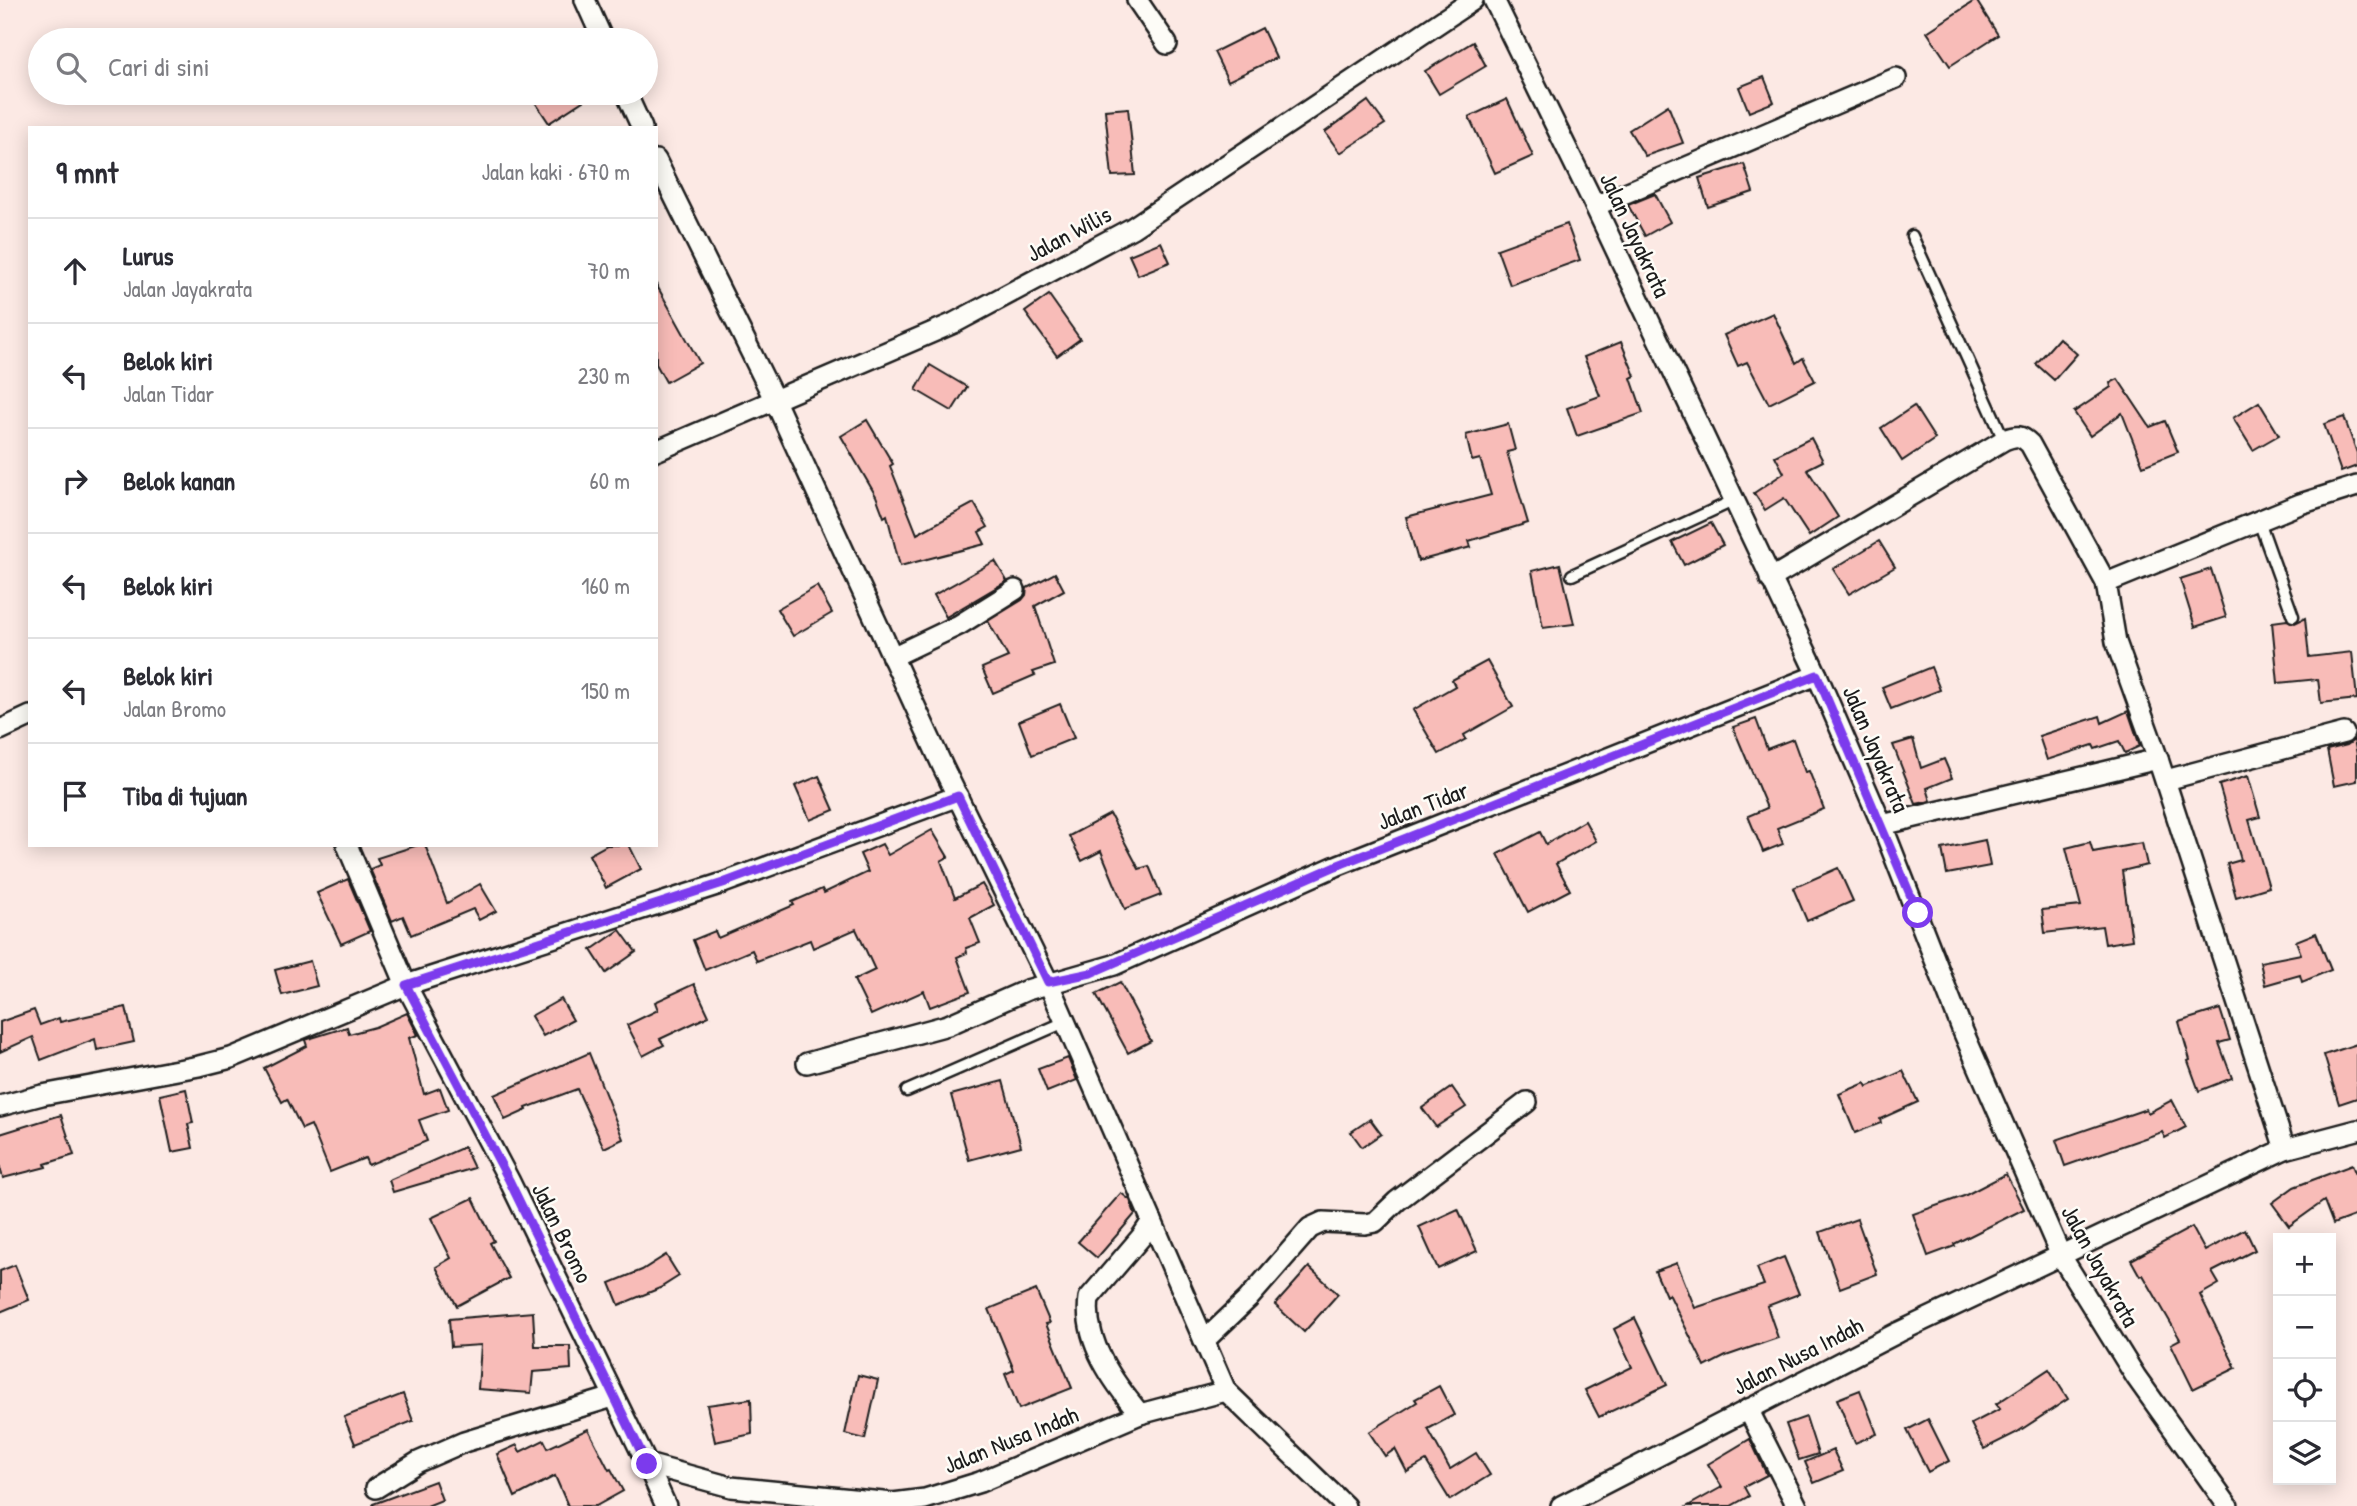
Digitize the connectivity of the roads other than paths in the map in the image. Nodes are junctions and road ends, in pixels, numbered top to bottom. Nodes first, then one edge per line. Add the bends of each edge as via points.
1 (585, 0) edge
2 (1137, 0) edge
3 (1473, 0) edge
4 (1494, 0) edge
5 (598, 28) edge
6 (1167, 44) dead end
7 (1896, 78) dead end
8 (631, 105) edge
9 (641, 126) edge
10 (658, 165) edge
11 (1595, 206) junction
12 (1912, 236) dead end
13 (774, 399) junction
14 (2004, 440) junction
15 (658, 450) edge
16 (2357, 485) edge
17 (1734, 501) junction
18 (2259, 521) junction
19 (1572, 575) dead end
20 (1770, 579) junction
21 (2106, 583) junction
22 (1015, 590) dead end
23 (2293, 616) dead end
24 (892, 657) junction
25 (1817, 675) junction
26 (28, 717) edge
27 (0, 730) edge
28 (2344, 733) dead end
29 (2158, 759) junction
30 (2166, 780) junction
31 (958, 796) junction
32 (1882, 825) junction
33 (348, 847) edge
34 (1048, 982) junction
35 (406, 985) junction
36 (1065, 1022) junction
37 (807, 1063) dead end
38 (908, 1091) dead end
39 (1527, 1102) dead end
40 (0, 1106) edge
41 (2357, 1130) edge
42 (2285, 1149) junction
43 (1152, 1221) junction
44 (2061, 1256) junction
45 (1204, 1341) junction
46 (1226, 1391) junction
47 (613, 1397) junction
48 (1748, 1409) junction
49 (1140, 1414) junction
50 (647, 1464) junction
51 (376, 1488) dead end
52 (666, 1506) edge
53 (1345, 1506) edge
54 (1561, 1506) edge
55 (1797, 1506) edge
56 (2228, 1506) edge

1 - 5 street
2 - 6 street
3 - 13 street, Jalan Wilis via 1132,228 954,323
4 - 11 street, Jalan Jayakrata
7 - 11 street
8 - 9 street
10 - 13 street
11 - 17 street, Jalan Jayakrata
12 - 14 lane
13 - 15 street, Jalan Wilis
13 - 24 street
14 - 20 street
14 - 21 street via 2020,436 2030,444
16 - 18 street
17 - 19 lane
17 - 20 street, Jalan Jayakrata
18 - 21 street
18 - 23 lane
20 - 25 street, Jalan Jayakrata
21 - 29 street via 2116,642
22 - 24 street via 959,625
24 - 31 street
25 - 32 street, Jalan Jayakrata
25 - 34 street, Jalan Tidar via 1336,866 1114,965
26 - 27 street
28 - 30 street
29 - 30 street
29 - 32 street
30 - 42 street
31 - 34 street
31 - 35 street via 723,883
32 - 44 street, Jalan Jayakrata via 1962,1029
33 - 35 street, Jalan Bromo
34 - 36 street
34 - 37 street, Jalan Tidar via 948,1025
35 - 40 street via 231,1058
35 - 47 street, Jalan Bromo via 509,1180
36 - 38 lane
36 - 43 street
39 - 45 street via 1375,1222 1323,1222 1310,1228 1256,1291
41 - 42 street, Jalan Nusa Indah
42 - 44 street, Jalan Nusa Indah
43 - 45 street
43 - 49 street via 1089,1298 1087,1311 1100,1356
44 - 48 street, Jalan Nusa Indah
44 - 56 street, Jalan Jayakrata via 2136,1377
45 - 46 street
46 - 49 street, Jalan Nusa Indah
46 - 53 street
47 - 50 street, Jalan Bromo
47 - 51 street via 464,1442 418,1462
48 - 54 street, Jalan Nusa Indah
48 - 55 street
49 - 50 street, Jalan Nusa Indah via 980,1482 925,1499 893,1503 731,1487
50 - 52 street, Jalan Bromo

